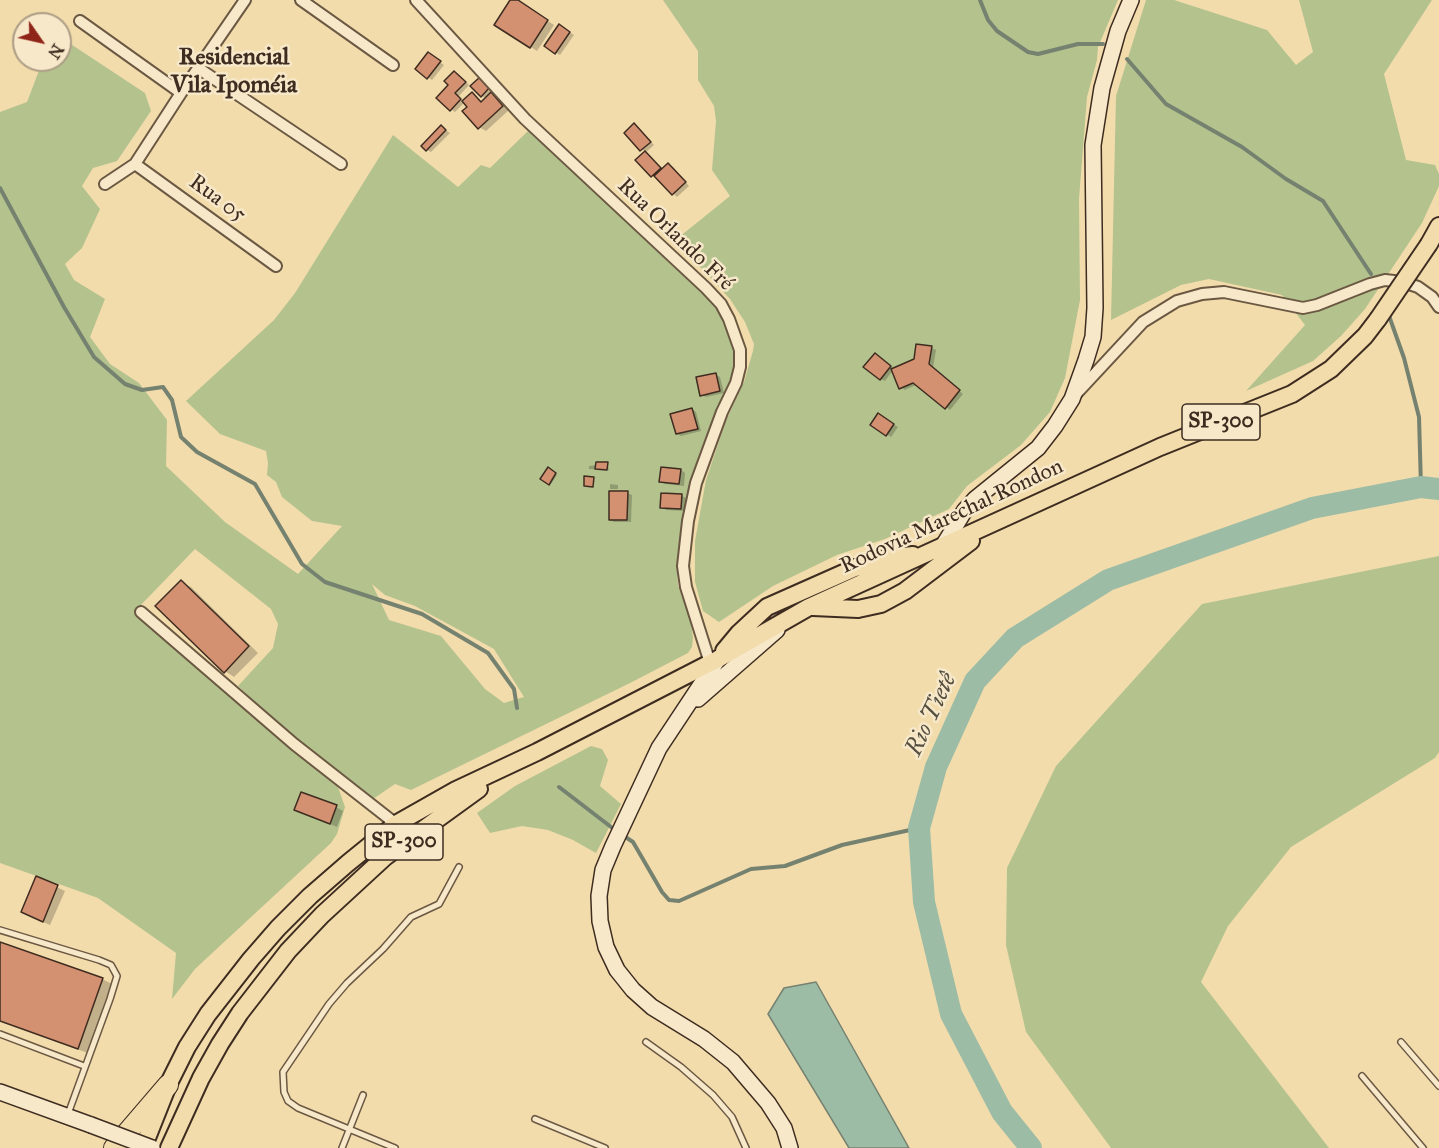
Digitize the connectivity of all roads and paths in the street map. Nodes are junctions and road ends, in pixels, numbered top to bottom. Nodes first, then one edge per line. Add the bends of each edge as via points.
1 (245, 0) edge
2 (301, 0) edge
3 (416, 0) edge
4 (1131, 0) edge
5 (80, 21) dead end
6 (393, 65) dead end
7 (198, 68) junction
8 (180, 93) junction
9 (341, 164) dead end
10 (135, 165) junction
11 (105, 184) dead end
12 (1439, 226) edge
13 (276, 266) dead end
14 (1439, 307) edge
15 (1072, 399) junction
16 (993, 524) junction
17 (943, 546) junction
18 (893, 563) junction
19 (904, 591) junction
20 (809, 607) junction
21 (141, 612) dead end
22 (790, 618) junction
23 (714, 661) junction
24 (682, 713) junction
25 (537, 752) junction
26 (396, 825) junction
27 (459, 867) dead end
28 (0, 930) edge
29 (0, 1034) edge
30 (646, 1042) dead end
31 (1401, 1042) dead end
32 (84, 1066) junction
33 (1362, 1076) dead end
34 (168, 1084) junction
35 (1439, 1086) edge
36 (0, 1092) edge
37 (363, 1095) dead end
38 (67, 1115) junction
39 (535, 1119) dead end
40 (350, 1130) junction
41 (114, 1148) edge
42 (143, 1148) edge
43 (152, 1148) edge
44 (169, 1148) edge
45 (342, 1148) edge
46 (395, 1148) edge
47 (605, 1148) edge
48 (746, 1148) edge
49 (790, 1148) edge
50 (1423, 1148) edge

1 - 7 street
2 - 6 street
3 - 23 street, Rua Orlando Fré via 525,119 706,288 729,319 740,350 740,367 696,483 683,566 686,587
4 - 15 street via 1118,31 1095,127 1093,337
5 - 8 street
7 - 8 street
7 - 9 street
8 - 10 street
10 - 11 street
10 - 13 street, Rua 05
12 - 16 main road, Rodovia Marechal Rondon / SP-300, bridge via 1378,319 1331,369 1292,394 1160,447
14 - 15 street via 1418,287 1385,280 1303,308 1224,292 1202,294 1176,301 1143,322
15 - 17 street via 1038,448 965,510
16 - 17 main road, Rodovia Marechal Rondon / SP-300
16 - 19 main road
17 - 18 main road, Rodovia Marechal Rondon / SP-300
18 - 19 main road via 907,577
18 - 20 main road, Rodovia Marechal Rondon / SP-300
18 - 23 main road via 855,568 767,607
19 - 20 main road via 881,604 858,609
20 - 22 main road, Rodovia Marechal Rondon / SP-300
21 - 26 street via 294,744
22 - 23 main road, Rodovia Marechal Rondon / SP-300
22 - 24 street
23 - 24 street
23 - 25 main road, Rodovia Marechal Rondon / SP-300
24 - 49 street via 659,748 603,870 599,896 604,938 617,970 633,990 652,1007 704,1039 753,1083 784,1128
25 - 26 main road, Rodovia Marechal Rondon / SP-300 via 456,790
25 - 44 main road, Rodovia Marechal Rondon / SP-300 via 401,845 295,944 240,1012 201,1078
26 - 34 main road, Rodovia Marechal Rondon / SP-300 via 278,928 208,1014
27 - 40 lane via 439,904 411,917 347,982 283,1072 288,1101
28 - 32 lane via 111,965 117,976
29 - 32 lane
30 - 48 lane via 713,1095 732,1118
31 - 35 lane
32 - 38 lane
33 - 50 lane
34 - 41 highway
34 - 42 main road, Rodovia Marechal Rondon / SP-300
36 - 38 street
37 - 40 lane
38 - 43 street, bridge
39 - 47 lane
40 - 45 lane
40 - 46 lane

